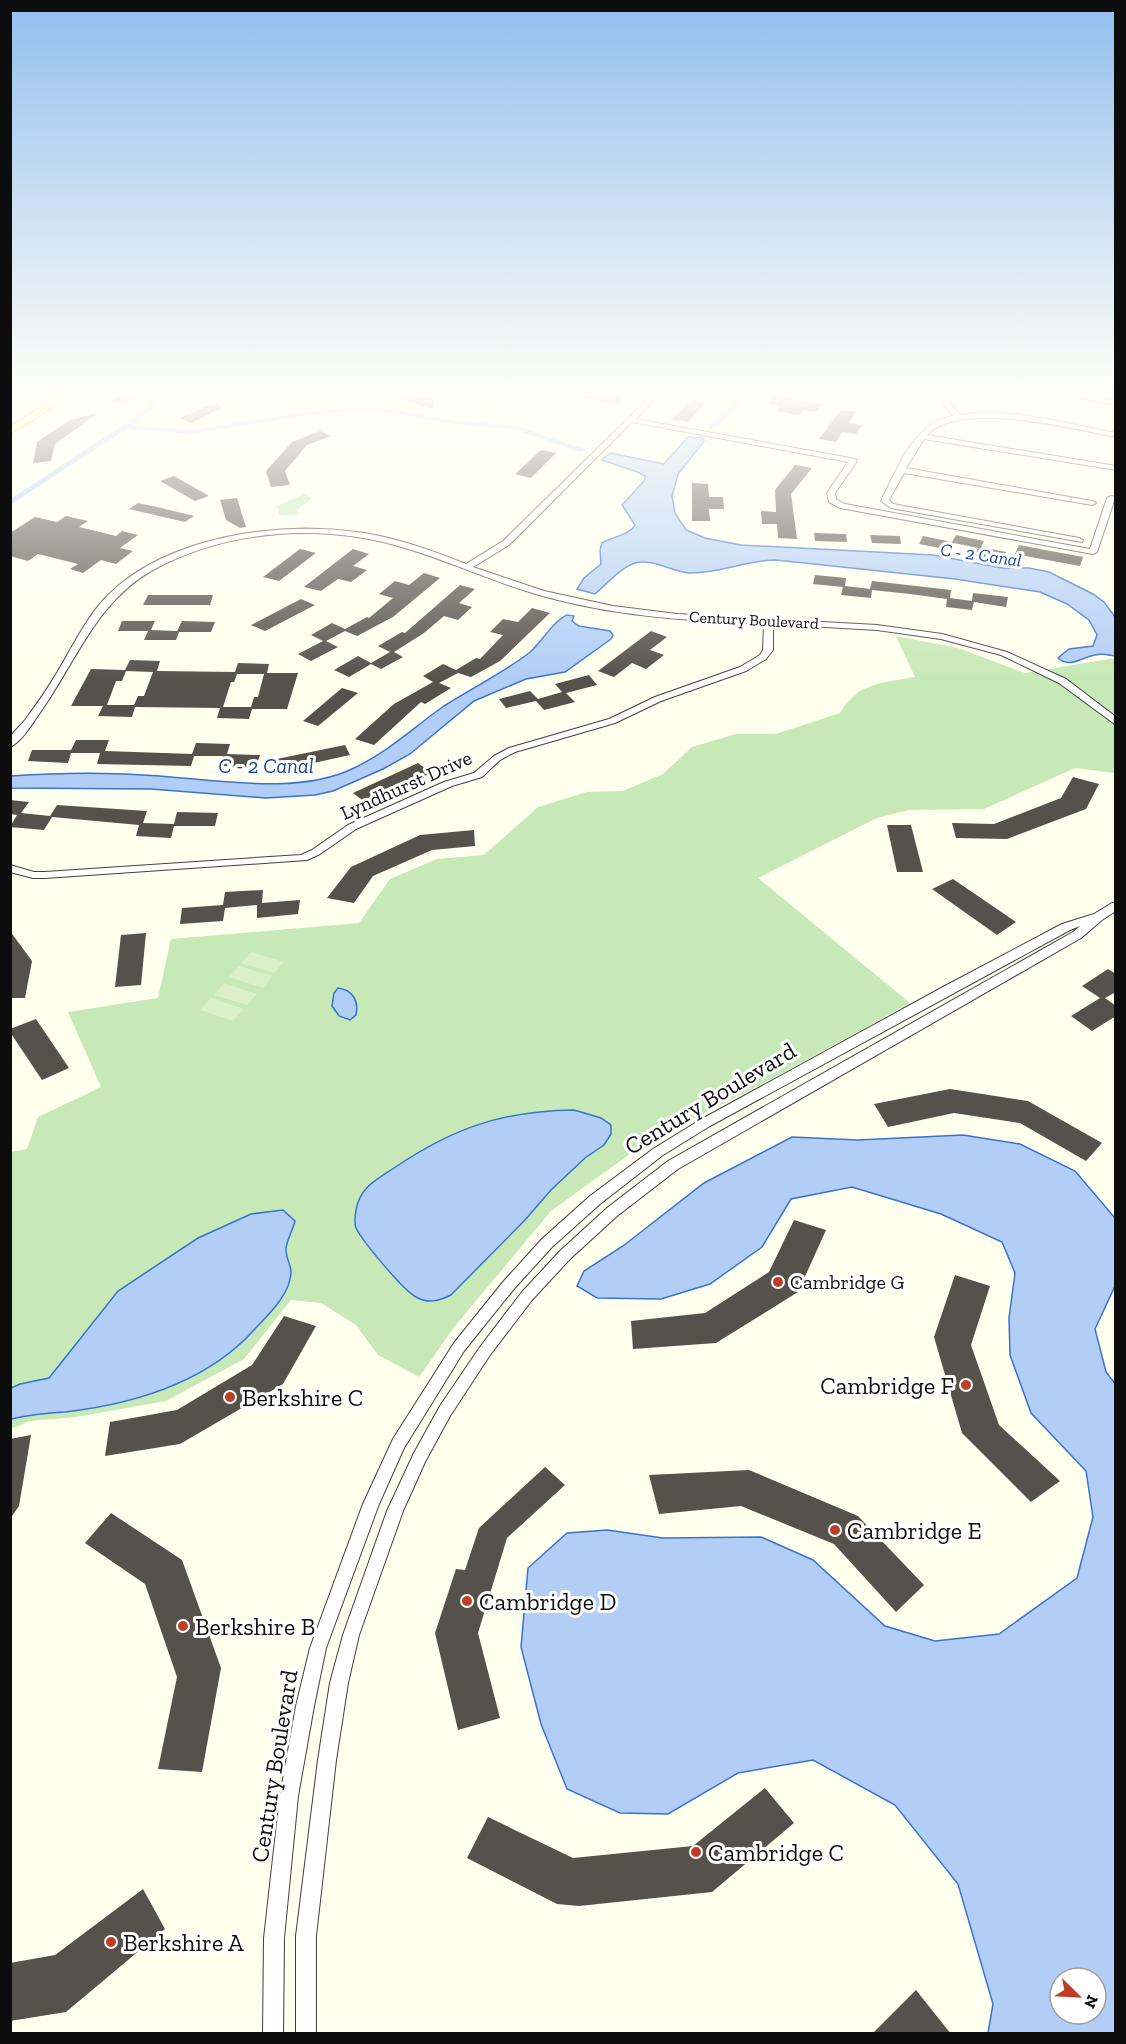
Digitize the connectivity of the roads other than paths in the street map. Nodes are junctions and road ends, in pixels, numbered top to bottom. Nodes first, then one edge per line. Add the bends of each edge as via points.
1 (563, 487) edge
2 (835, 487) edge
3 (892, 487) edge
4 (1002, 487) edge
5 (1113, 499) edge
6 (1092, 503) dead end
7 (1079, 540) dead end
8 (467, 567) junction
9 (769, 621) junction
10 (1116, 722) edge
11 (10, 744) edge
12 (10, 868) edge
13 (1116, 906) edge
14 (1098, 917) junction
15 (273, 2034) edge
16 (306, 2034) edge

1 - 8 street via 506,543
2 - 5 street via 832,500 847,507 1093,552
3 - 7 street via 886,503
4 - 6 street
8 - 9 street, Century Boulevard via 528,590 614,609
8 - 11 street, Century Boulevard via 381,539 329,533 266,534 200,548 150,569 110,598 26,727
9 - 10 street, Century Boulevard via 883,626 966,642 1059,679
9 - 12 street, Lyndhurst Drive via 768,650 755,663 658,699 612,721 512,750 478,775 454,781 352,827 311,856 45,875
13 - 14 street, Century Boulevard
14 - 15 street, Century Boulevard via 1066,927 947,990 658,1152 595,1200 547,1244 459,1347 398,1444 371,1504 318,1648 289,1796 274,1938
14 - 16 street, Century Boulevard via 1077,935 673,1165 565,1255 484,1351 419,1458 395,1511 348,1644 327,1760 306,1936

